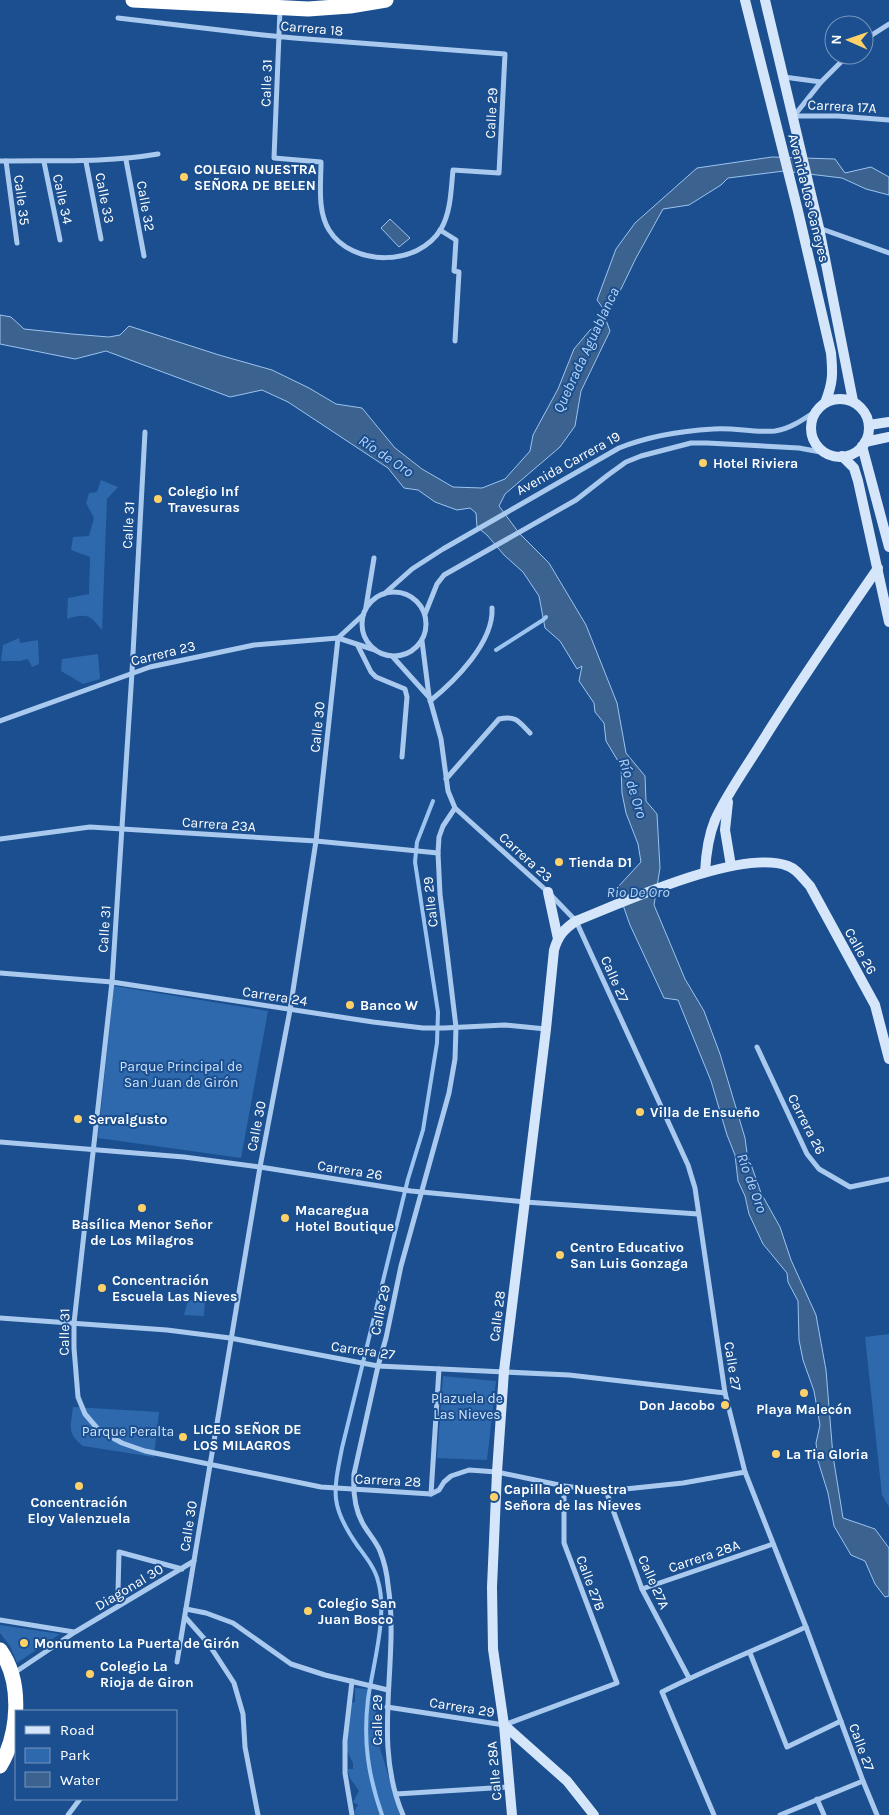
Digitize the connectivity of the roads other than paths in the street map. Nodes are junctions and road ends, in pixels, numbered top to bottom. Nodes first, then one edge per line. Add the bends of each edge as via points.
1 (133, 0) edge
2 (386, 0) edge
3 (745, 0) edge
4 (765, 0) edge
5 (280, 8) junction
6 (118, 18) dead end
7 (889, 24) edge
8 (874, 34) edge
9 (279, 37) junction
10 (505, 54) joint
11 (838, 65) edge
12 (784, 77) junction
13 (821, 82) junction
14 (794, 116) junction
15 (889, 120) edge
16 (158, 154) dead end
17 (126, 160) junction
18 (3, 161) edge
19 (44, 162) junction
20 (86, 162) junction
21 (819, 228) junction
22 (440, 230) junction
23 (101, 239) dead end
24 (60, 240) dead end
25 (16, 243) dead end
26 (889, 253) edge
27 (144, 256) dead end
28 (455, 341) dead end
29 (852, 401) junction
30 (825, 403) junction
31 (816, 411) junction
32 (889, 422) edge
33 (869, 425) junction
34 (144, 432) dead end
35 (889, 437) edge
36 (864, 444) junction
37 (826, 453) junction
38 (842, 456) junction
39 (889, 546) edge
40 (374, 558) dead end
41 (878, 568) junction
42 (384, 594) junction
43 (366, 608) junction
44 (492, 608) dead end
45 (425, 614) junction
46 (363, 615) junction
47 (889, 622) edge
48 (338, 638) junction
49 (422, 641) junction
50 (358, 646) junction
51 (375, 650) junction
52 (393, 657) junction
53 (132, 672) junction
54 (429, 699) junction
55 (0, 721) edge
56 (530, 733) dead end
57 (402, 757) dead end
58 (446, 779) junction
59 (730, 793) junction
60 (455, 808) junction
61 (122, 828) junction
62 (0, 839) edge
63 (316, 842) junction
64 (438, 853) junction
65 (731, 866) junction
66 (705, 872) junction
67 (548, 892) junction
68 (576, 921) junction
69 (558, 939) junction
70 (0, 972) edge
71 (112, 982) junction
72 (290, 1010) junction
73 (456, 1027) junction
74 (546, 1028) junction
75 (757, 1047) dead end
76 (889, 1059) edge
77 (0, 1142) edge
78 (94, 1151) junction
79 (260, 1167) junction
80 (889, 1179) edge
81 (421, 1192) junction
82 (525, 1202) junction
83 (698, 1214) junction
84 (0, 1318) edge
85 (74, 1323) junction
86 (230, 1338) junction
87 (378, 1366) junction
88 (439, 1369) junction
89 (504, 1371) junction
90 (725, 1393) junction
91 (91, 1422) joint
92 (210, 1465) junction
93 (497, 1472) junction
94 (744, 1472) junction
95 (564, 1486) junction
96 (353, 1489) junction
97 (606, 1491) junction
98 (432, 1494) junction
99 (773, 1544) junction
100 (194, 1561) junction
101 (182, 1569) junction
102 (642, 1589) junction
103 (118, 1592) dead end
104 (186, 1609) junction
105 (185, 1617) junction
106 (0, 1620) edge
107 (806, 1627) junction
108 (75, 1632) junction
109 (0, 1650) edge
110 (750, 1653) junction
111 (177, 1662) dead end
112 (11, 1675) junction
113 (690, 1678) junction
114 (355, 1681) junction
115 (617, 1684) joint
116 (388, 1690) junction
117 (387, 1707) junction
118 (16, 1710) edge
119 (15, 1721) edge
120 (841, 1721) junction
121 (504, 1725) junction
122 (0, 1766) edge
123 (863, 1781) junction
124 (508, 1787) junction
125 (396, 1794) junction
126 (817, 1799) junction
127 (79, 1800) edge
128 (68, 1815) edge
129 (258, 1815) edge
130 (352, 1815) edge
131 (403, 1815) edge
132 (512, 1815) edge
133 (594, 1815) edge
134 (714, 1815) edge
135 (780, 1815) edge
136 (824, 1815) edge
137 (877, 1815) edge

1 - 5 highway
2 - 5 highway via 330,8
3 - 30 street, Avenida Los Caneyes via 831,353 833,372
4 - 12 street, Avenida Los Caneyes
5 - 9 street, Calle 31
6 - 9 street, Carrera 18
7 - 8 street
9 - 10 street, Carrera 18
9 - 22 street, Calle 31 via 274,158 321,162 322,212 329,230 353,250 385,258 412,253 425,246
10 - 22 street, Calle 29 via 499,173 453,170 451,198
11 - 13 street
12 - 13 street
12 - 14 street, Avenida Los Caneyes
13 - 14 street
14 - 15 street, Carrera 17A
14 - 21 street, Avenida Los Caneyes
16 - 17 street
17 - 20 street
17 - 27 street, Calle 32
18 - 19 street
18 - 25 street, Calle 35
19 - 20 street
19 - 24 street, Calle 34
20 - 23 street, Calle 33
21 - 26 street
21 - 29 street, Avenida Los Caneyes
22 - 28 street via 456,240 454,271 459,272
29 - 30 street via 839,399
29 - 33 street via 860,407
30 - 31 street
31 - 37 street via 812,434
31 - 42 street, Avenida Carrera 19 via 798,423 775,431 688,430 639,440 618,448 443,549 412,569
32 - 33 street
33 - 36 street
34 - 53 street, Calle 31
35 - 36 street
36 - 38 street via 853,453
36 - 39 street
37 - 38 street
37 - 45 street, Avenida Carrera 19 via 760,445 691,443 626,462 576,500 453,569 440,579
38 - 41 street via 854,468
40 - 43 street
41 - 47 street
41 - 59 street
42 - 43 street
42 - 45 street via 405,594 417,602
43 - 46 street
44 - 54 street via 493,618 487,633 471,660 451,684
45 - 49 street via 426,628
46 - 48 street
46 - 51 street via 363,631
48 - 50 street, Carrera 23
48 - 53 street, Carrera 23 via 254,646
48 - 63 street, Calle 30
49 - 52 street via 413,651
49 - 54 street, Carrera 23
50 - 51 street, Carrera 23
50 - 57 street via 376,677 404,689 407,697
51 - 52 street
52 - 54 street, Carrera 23
53 - 55 street, Carrera 23
53 - 61 street, Calle 31
54 - 58 street, Carrera 23 via 441,739
56 - 58 street via 514,718 499,719
58 - 60 street, Carrera 23
59 - 65 street via 725,830
59 - 66 street via 709,837
60 - 64 street, Calle 29 via 443,826
60 - 67 street, Carrera 23
61 - 62 street, Carrera 23A via 90,827
61 - 63 street, Carrera 23A
61 - 71 street, Calle 31
63 - 64 street, Carrera 23A
63 - 72 street, Calle 30
64 - 73 street, Calle 29
65 - 66 street
65 - 76 street, Calle 26 via 774,862 789,866 810,886 875,1005
66 - 68 street
67 - 68 street, Carrera 23
67 - 69 street
68 - 69 street via 565,928
68 - 83 street, Calle 27 via 688,1165
69 - 74 street, Calle 28
70 - 71 street, Carrera 24
71 - 72 street, Carrera 24
71 - 78 street, Calle 31
72 - 73 street, Carrera 24 via 424,1028
72 - 79 street, Calle 30
73 - 74 street, Carrera 24 via 506,1025
73 - 81 street, Calle 29 via 449,1093
74 - 82 street, Calle 28
75 - 80 street, Carrera 26 via 806,1154 819,1168 850,1187
77 - 78 street, Carrera 26
78 - 79 street, Carrera 26 via 184,1157
78 - 85 street, Calle 31
79 - 81 street, Carrera 26
79 - 86 street, Calle 30
81 - 82 street, Carrera 26
81 - 87 street, Calle 29
82 - 83 street, Carrera 26
82 - 89 street, Calle 28
83 - 90 street, Calle 27
84 - 85 street, Carrera 27
85 - 86 street, Carrera 27
85 - 91 street, Calle 31 via 78,1397
86 - 87 street, Carrera 27
86 - 92 street, Calle 30
87 - 88 street, Carrera 27
87 - 96 street, Calle 29
88 - 89 street, Carrera 27
88 - 98 street
89 - 90 street, Carrera 27
89 - 93 street, Calle 28
90 - 94 street, Calle 27
91 - 92 street, Carrera 28 via 122,1443
92 - 96 street, Carrera 28
92 - 100 street, Calle 30
93 - 95 street, Carrera 28
93 - 98 street, Carrera 28 via 461,1472 451,1476
93 - 121 street, Calle 28 via 492,1588 494,1649
94 - 97 street, Carrera 28 via 684,1483
94 - 99 street, Calle 27
95 - 97 street, Carrera 28
95 - 115 street, Calle 27B via 564,1543
96 - 98 street, Carrera 28
96 - 116 street, Calle 29 via 355,1505 380,1551 388,1579 392,1607
97 - 102 street, Calle 27A
99 - 102 street, Carrera 28A
99 - 107 street, Calle 27
100 - 101 street, Diagonal 30
100 - 104 street, Calle 30
101 - 103 street via 119,1552
101 - 108 street, Diagonal 30
102 - 113 street, Calle 27A
104 - 105 street, Calle 30
104 - 114 street via 232,1623 291,1664
105 - 111 street, Calle 30
105 - 129 street via 208,1643 234,1683 243,1714 245,1747
106 - 108 street
107 - 110 street
107 - 120 street, Calle 27
108 - 112 street, Diagonal 30
109 - 112 highway
110 - 113 street
110 - 120 street via 787,1747
112 - 118 highway
113 - 134 street via 662,1692
114 - 116 street
114 - 130 street via 345,1749 345,1773
115 - 121 street, Carrera 29
116 - 117 street, Calle 29
117 - 121 street, Carrera 29
117 - 125 street, Calle 29 via 388,1748
119 - 122 highway via 8,1754
120 - 123 street, Calle 27
121 - 124 street, Calle 28A
121 - 133 street via 567,1781
123 - 126 street
123 - 137 street, Calle 27
124 - 125 street
124 - 132 street, Calle 28A
125 - 131 street, Calle 29
126 - 135 street
126 - 136 street
127 - 128 street

